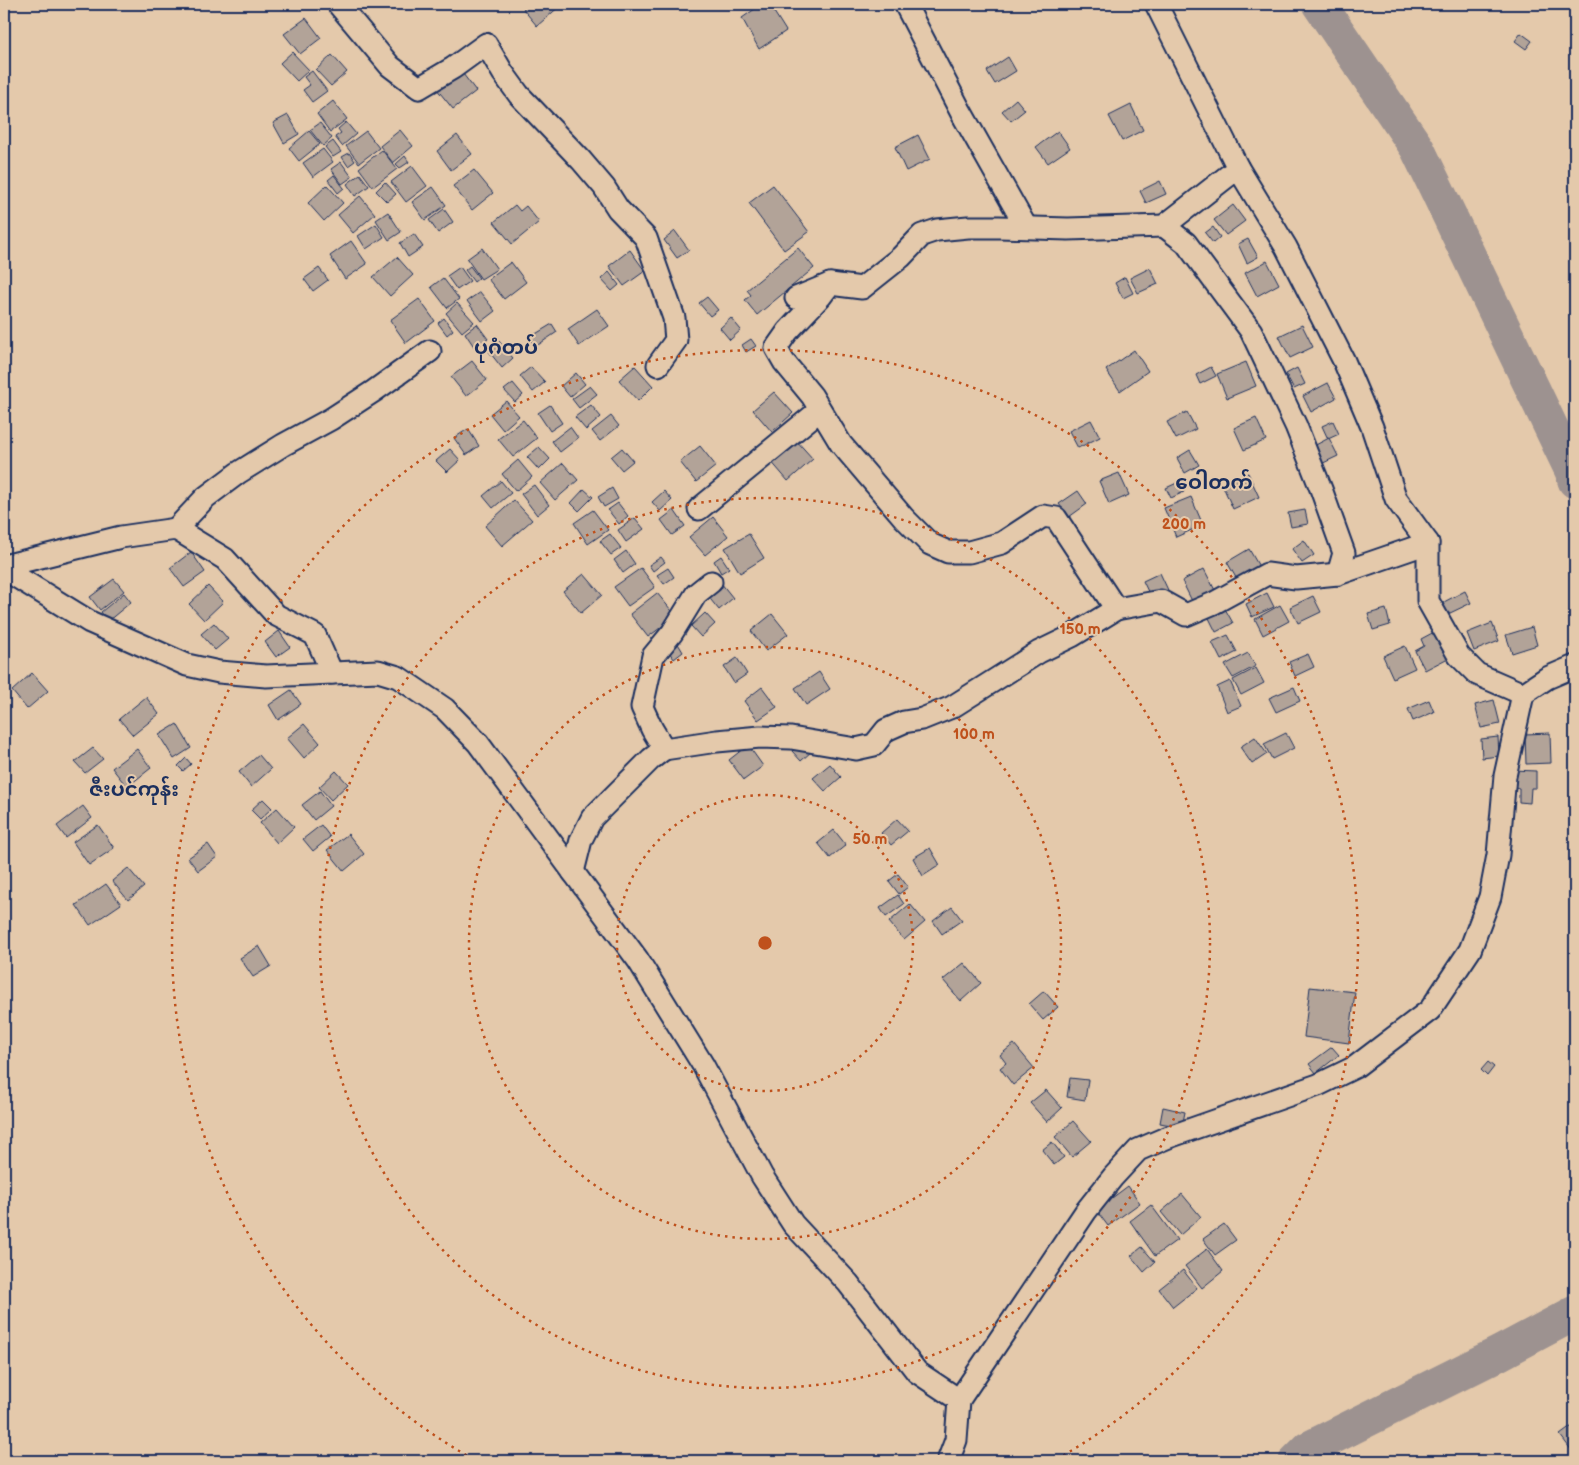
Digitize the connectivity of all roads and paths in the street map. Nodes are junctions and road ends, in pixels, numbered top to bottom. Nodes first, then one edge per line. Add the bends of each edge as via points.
1 (338, 4) edge
2 (905, 4) edge
3 (1156, 4) edge
4 (1238, 168) junction
5 (1164, 226) junction
6 (1026, 227) junction
7 (830, 284) junction
8 (796, 298) dead end
9 (430, 351) dead end
10 (658, 365) dead end
11 (820, 410) junction
12 (699, 509) dead end
13 (176, 530) junction
14 (1428, 543) junction
15 (4, 568) edge
16 (1338, 574) junction
17 (711, 582) dead end
18 (1116, 609) junction
19 (1575, 666) edge
20 (332, 673) junction
21 (1523, 694) junction
22 (664, 749) junction
23 (573, 872) junction
24 (959, 1400) junction
25 (948, 1461) edge

1 - 10 street via 390,66 419,88 486,44 519,96 581,160 618,209 646,238 674,318 676,340
2 - 6 street
3 - 4 street
4 - 5 street
4 - 14 street via 1286,247 1344,361 1372,427 1396,499
5 - 6 street
5 - 16 street via 1186,243 1254,338 1296,426 1344,553
6 - 7 street via 968,227 922,234 901,257 862,288
7 - 8 street
7 - 11 street via 776,348
9 - 13 street via 331,419 238,473 206,497
11 - 12 street
11 - 18 street via 841,444 930,544 948,552 969,552 1002,543 1043,516 1056,518
13 - 15 street via 121,537
13 - 20 street via 225,559 276,615 315,635
14 - 16 street
14 - 21 street via 1428,601 1458,656 1477,674
15 - 20 street via 90,622 187,665 219,672 266,676
16 - 18 street via 1296,578 1267,574 1186,615 1161,601
17 - 22 street via 696,594 672,633 653,656 642,707
18 - 22 street via 1039,652 952,707 886,730 874,745 856,749 791,738 760,737
19 - 21 street via 1546,678
20 - 23 street via 378,671 398,677 445,709 478,743
21 - 24 street via 1505,776 1498,855 1490,897 1470,950 1430,1010 1355,1067 1303,1090 1138,1150 1086,1211
22 - 23 street via 592,818 581,840
23 - 24 street via 638,960 703,1065 762,1176 794,1224 848,1283 917,1372
24 - 25 street via 956,1440

